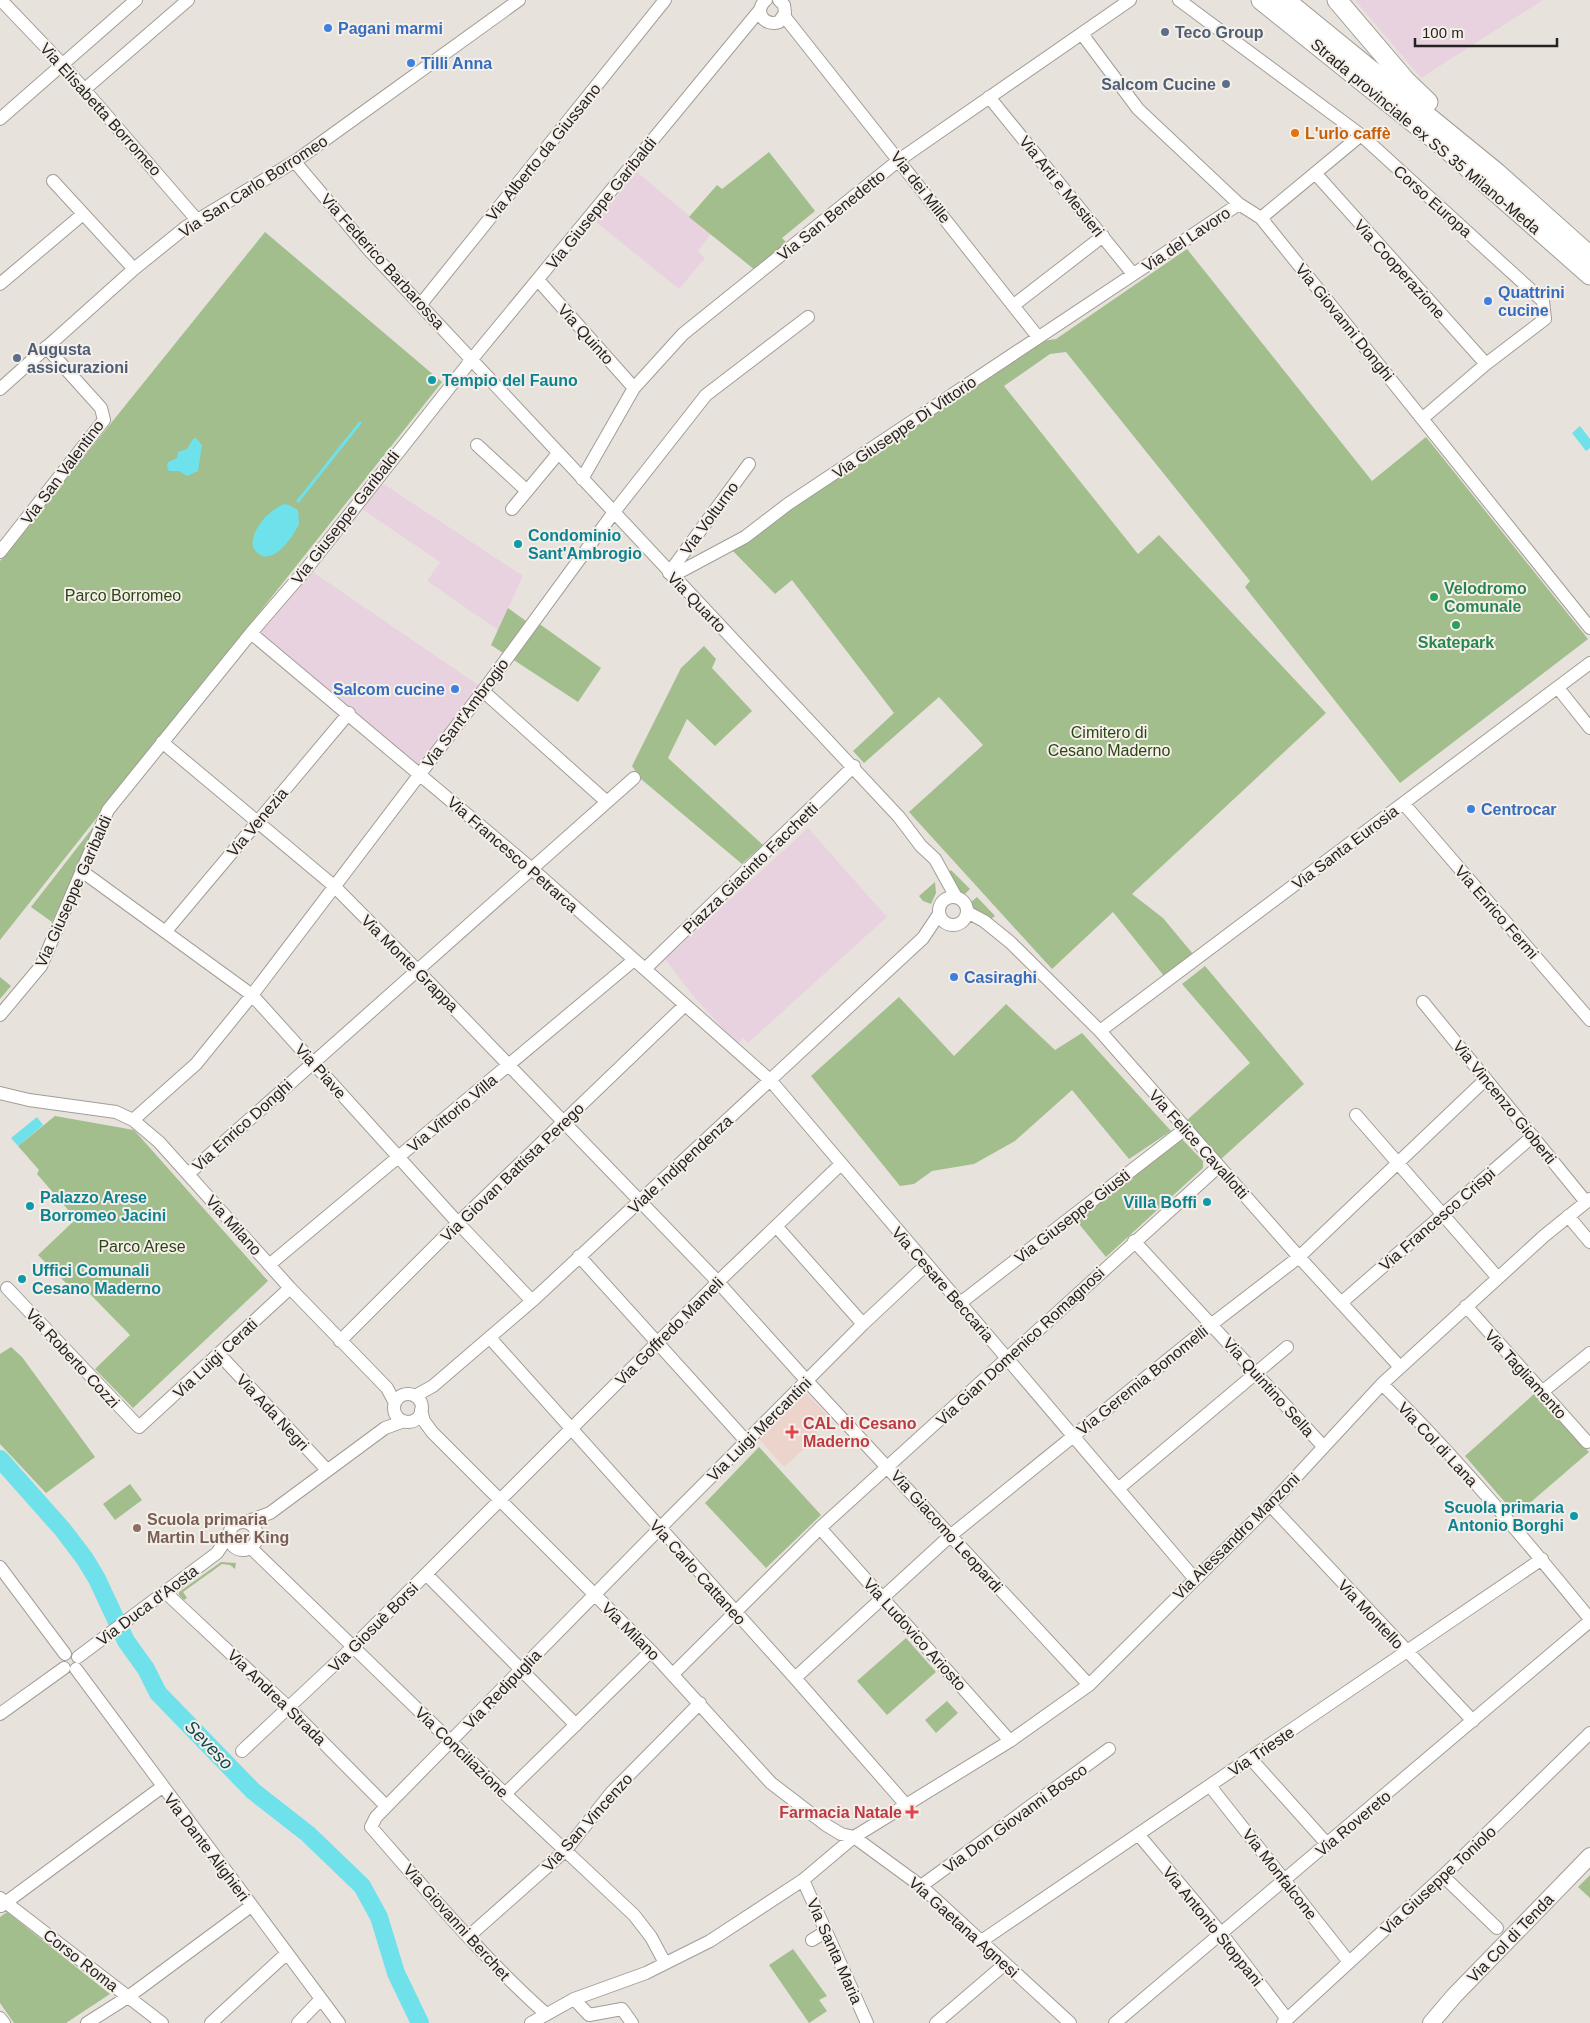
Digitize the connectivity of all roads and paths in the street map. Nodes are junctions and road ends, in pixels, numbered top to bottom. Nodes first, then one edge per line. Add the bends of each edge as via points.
1 (1, 0) edge
2 (188, 0) edge
3 (519, 0) edge
4 (665, 0) edge
5 (779, 0) edge
6 (794, 0) edge
7 (1130, 0) edge
8 (1179, 0) edge
9 (1285, 0) edge
10 (1337, 0) edge
11 (134, 1) edge
12 (1259, 2) edge
13 (762, 4) edge
14 (779, 19) junction
15 (1082, 34) junction
16 (731, 44) junction
17 (63, 64) junction
18 (84, 89) junction
19 (990, 97) junction
20 (0, 119) edge
21 (1361, 135) junction
22 (899, 160) junction
23 (295, 162) junction
24 (1315, 173) junction
25 (1497, 173) junction
26 (53, 181) dead end
27 (1239, 204) junction
28 (83, 214) junction
29 (1261, 218) junction
30 (197, 220) junction
31 (1103, 236) junction
32 (1590, 256) edge
33 (134, 269) junction
34 (1133, 274) junction
35 (1590, 275) edge
36 (538, 280) junction
37 (0, 284) edge
38 (421, 304) junction
39 (1014, 305) junction
40 (808, 317) dead end
41 (1038, 337) junction
42 (46, 347) junction
43 (472, 359) junction
44 (1486, 364) junction
45 (634, 388) junction
46 (0, 389) edge
47 (1423, 418) junction
48 (477, 445) dead end
49 (556, 456) dead end
50 (748, 464) dead end
51 (582, 479) junction
52 (527, 490) junction
53 (512, 509) dead end
54 (614, 512) junction
55 (0, 552) edge
56 (670, 574) junction
57 (1590, 628) edge
58 (251, 633) junction
59 (1590, 663) edge
60 (1558, 688) junction
61 (483, 691) junction
62 (349, 713) junction
63 (1590, 728) edge
64 (162, 742) junction
65 (854, 766) junction
66 (419, 773) junction
67 (634, 778) dead end
68 (607, 802) junction
69 (1404, 804) junction
70 (257, 823) junction
71 (921, 846) junction
72 (532, 869) junction
73 (83, 872) junction
74 (334, 886) junction
75 (956, 897) junction
76 (943, 901) junction
77 (968, 912) junction
78 (939, 914) junction
79 (947, 924) junction
80 (960, 924) junction
81 (992, 928) junction
82 (166, 931) junction
83 (923, 938) junction
84 (634, 960) junction
85 (645, 969) junction
86 (418, 971) junction
87 (252, 995) junction
88 (1423, 1002) dead end
89 (685, 1005) junction
90 (0, 1015) edge
91 (1590, 1020) edge
92 (1100, 1031) junction
93 (313, 1061) junction
94 (510, 1065) junction
95 (1486, 1079) junction
96 (771, 1081) junction
97 (0, 1092) edge
98 (1356, 1115) dead end
99 (133, 1120) junction
100 (564, 1123) junction
101 (1185, 1129) junction
102 (1533, 1136) junction
103 (400, 1157) junction
104 (1398, 1163) junction
105 (841, 1164) junction
106 (1219, 1166) junction
107 (188, 1174) junction
108 (641, 1200) junction
109 (1588, 1200) edge
110 (1442, 1215) junction
111 (1568, 1216) junction
112 (458, 1223) junction
113 (776, 1226) junction
114 (1134, 1241) junction
115 (1590, 1242) edge
116 (579, 1256) junction
117 (1298, 1256) junction
118 (269, 1265) junction
119 (926, 1265) junction
120 (1498, 1278) junction
121 (718, 1282) junction
122 (7, 1288) dead end
123 (290, 1288) junction
124 (532, 1301) junction
125 (1340, 1303) junction
126 (959, 1304) junction
127 (1466, 1306) junction
128 (863, 1324) junction
129 (1212, 1324) junction
130 (490, 1338) junction
131 (340, 1341) junction
132 (656, 1344) junction
133 (1287, 1347) dead end
134 (1590, 1353) edge
135 (219, 1354) junction
136 (1007, 1358) junction
137 (1400, 1367) junction
138 (1256, 1373) junction
139 (807, 1381) junction
140 (1382, 1384) junction
141 (1542, 1392) junction
142 (409, 1403) junction
143 (404, 1421) junction
144 (139, 1428) joint
145 (385, 1428) junction
146 (570, 1429) junction
147 (1073, 1436) junction
148 (747, 1442) junction
149 (1587, 1442) dead end
150 (1322, 1446) junction
151 (888, 1466) junction
152 (327, 1470) junction
153 (1118, 1489) junction
154 (499, 1499) junction
155 (1270, 1505) junction
156 (270, 1513) junction
157 (246, 1522) junction
158 (660, 1528) junction
159 (820, 1528) junction
160 (230, 1533) junction
161 (950, 1536) junction
162 (249, 1544) junction
163 (217, 1553) junction
164 (1542, 1560) junction
165 (2, 1574) edge
166 (426, 1574) junction
167 (1194, 1578) junction
168 (165, 1592) junction
169 (594, 1595) junction
170 (882, 1598) junction
171 (736, 1612) junction
172 (1590, 1620) edge
173 (354, 1646) junction
174 (651, 1651) junction
175 (1406, 1652) junction
176 (73, 1665) junction
177 (520, 1670) junction
178 (673, 1674) junction
179 (795, 1678) junction
180 (1089, 1685) junction
181 (700, 1703) junction
182 (289, 1708) junction
183 (0, 1714) edge
184 (1473, 1721) junction
185 (576, 1725) junction
186 (1590, 1733) edge
187 (1010, 1741) junction
188 (451, 1742) junction
189 (1109, 1749) dead end
190 (242, 1751) dead end
191 (1250, 1759) junction
192 (1210, 1786) junction
193 (162, 1787) junction
194 (505, 1794) junction
195 (386, 1806) junction
196 (907, 1806) junction
197 (371, 1827) joint
198 (1138, 1834) junction
199 (854, 1837) junction
200 (1328, 1845) junction
201 (566, 1850) junction
202 (1590, 1856) edge
203 (1444, 1876) junction
204 (803, 1880) junction
205 (1285, 1881) junction
206 (921, 1886) junction
207 (2, 1902) edge
208 (251, 1906) junction
209 (1498, 1928) dead end
210 (825, 1932) junction
211 (1221, 1933) junction
212 (469, 1936) junction
213 (812, 1940) dead end
214 (980, 1942) junction
215 (286, 1954) junction
216 (665, 1962) junction
217 (1349, 1962) junction
218 (1005, 1964) junction
219 (128, 1997) junction
220 (574, 1998) junction
221 (321, 1999) junction
222 (546, 2014) junction
223 (0, 2018) edge
224 (1285, 2021) edge
225 (4, 2023) edge
226 (87, 2023) edge
227 (162, 2023) edge
228 (211, 2023) edge
229 (298, 2023) edge
230 (339, 2023) edge
231 (531, 2023) edge
232 (632, 2023) edge
233 (867, 2023) edge
234 (936, 2023) edge
235 (1070, 2023) edge
236 (1115, 2023) edge
237 (1432, 2023) edge

1 - 17 street, Via Elisabetta Borromeo
2 - 18 street
3 - 23 street, Via San Carlo Borromeo
4 - 38 street, Via Alberto da Giussano
5 - 14 street via 784,5
6 - 14 street, Via Giuseppe Garibaldi
7 - 15 street, Via San Benedetto
8 - 21 street, Corso Europa
9 - 25 highway, Strada provinciale ex SS 35 Milano-Meda
10 - 25 highway via 1405,80 1464,135
11 - 17 street
12 - 35 highway, Strada provinciale ex SS 35 Milano-Meda via 1448,150
13 - 14 street via 762,19
13 - 16 street, Via Giuseppe Garibaldi
14 - 16 street, Via Giuseppe Garibaldi
14 - 22 street, Via dei Mille via 802,39
15 - 19 street, Via San Benedetto
15 - 27 street, Via Giovanni Donghi via 1138,109
16 - 36 street, Via Giuseppe Garibaldi
17 - 18 street, Via Elisabetta Borromeo
17 - 20 street
18 - 30 street, Via Elisabetta Borromeo
19 - 22 street, Via San Benedetto
19 - 31 street, Via Arti e Mestieri
21 - 24 street
21 - 44 street, Corso Europa via 1543,301 1545,319
22 - 39 street, Via dei Mille
22 - 45 street, Via San Benedetto via 683,334
23 - 30 street, Via San Carlo Borromeo
23 - 38 street, Via Federico Barbarossa via 369,250
24 - 29 street
24 - 44 street, Via Cooperazione
25 - 32 highway, Strada provinciale ex SS 35 Milano-Meda
26 - 28 street
27 - 29 street, Via Giovanni Donghi
27 - 34 street, Via del Lavoro
28 - 33 street
28 - 37 street
29 - 47 street, Via Giovanni Donghi
30 - 33 street, Via San Carlo Borromeo
31 - 34 street, Via Arti e Mestieri
31 - 39 street
33 - 42 street, Via San Carlo Borromeo
34 - 41 street, Via Giuseppe Di Vittorio
36 - 43 street, Via Giuseppe Garibaldi
36 - 45 street, Via Quinto
38 - 43 street, Via Federico Barbarossa
39 - 41 street, Via dei Mille
40 - 54 street, Via Sant'Ambrogio via 706,395
41 - 56 street, Via Giuseppe Di Vittorio via 744,537
42 - 46 street, Via San Carlo Borromeo
42 - 55 street, Via San Valentino via 101,408 104,420
43 - 51 street, Via Quarto
43 - 58 street, Via Giuseppe Garibaldi via 307,568
44 - 47 street, Corso Europa
45 - 51 street, Via San Benedetto
47 - 57 street, Via Giovanni Donghi
48 - 52 street
49 - 52 street
50 - 56 street, Via Volturno
51 - 54 street, Via Quarto
52 - 53 street
54 - 56 street, Via Quarto
54 - 61 street, Via Sant'Ambrogio
56 - 65 street, Via Quarto
58 - 62 street, Via Francesco Petrarca
58 - 64 street, Via Giuseppe Garibaldi
59 - 60 street, Via Santa Eurosia
60 - 63 street
60 - 69 street, Via Santa Eurosia
61 - 66 street, Via Sant'Ambrogio
61 - 68 street
62 - 66 street, Via Francesco Petrarca
62 - 70 street, Via Venezia
64 - 70 street, Via Monte Grappa
64 - 73 street, Via Giuseppe Garibaldi via 108,810
65 - 71 street, Via Quarto via 900,817
65 - 85 street, Piazza Giacinto Facchetti
66 - 72 street, Via Francesco Petrarca
66 - 74 street, Via Sant'Ambrogio
67 - 68 street, Via Enrico Donghi
68 - 72 street, Via Enrico Donghi
69 - 91 street, Via Enrico Fermi
69 - 92 street, Via Santa Eurosia
70 - 74 street, Via Monte Grappa
70 - 82 street, Via Venezia
71 - 75 street, Via Quarto via 940,865
71 - 76 street, Via Quarto via 941,880
72 - 84 street, Via Francesco Petrarca
72 - 86 street, Via Enrico Donghi
73 - 82 street, Via Piave
73 - 90 street, Via Giuseppe Garibaldi via 40,966
74 - 86 street, Via Monte Grappa
74 - 87 street, Via Sant'Ambrogio
75 - 76 street
75 - 77 street via 964,902
76 - 78 street
77 - 80 street
77 - 81 street, Via Felice Cavallotti
78 - 79 street
78 - 83 street, Viale Indipendenza
79 - 80 street
79 - 83 street, Viale Indipendenza
80 - 81 street, Via Felice Cavallotti
81 - 92 street, Via Felice Cavallotti
82 - 87 street, Via Piave
83 - 96 street, Viale Indipendenza
84 - 85 street, Via Francesco Petrarca
84 - 94 street, Via Vittorio Villa
85 - 89 street, Via Francesco Petrarca
86 - 93 street, Via Enrico Donghi
86 - 94 street, Via Monte Grappa
87 - 93 street, Via Piave
87 - 99 street, Via Sant'Ambrogio via 196,1064
88 - 95 street, Via Vincenzo Gioberti
89 - 96 street, Via Francesco Petrarca
89 - 100 street, Via Giovan Battista Perego
92 - 101 street, Via Felice Cavallotti
93 - 103 street, Via Piave
93 - 107 street, Via Enrico Donghi
94 - 100 street, Via Monte Grappa
94 - 103 street, Via Vittorio Villa
95 - 102 street, Via Vincenzo Gioberti
95 - 104 street, Via Geremia Bonomelli
96 - 105 street, Via Cesare Beccaria
96 - 108 street, Viale Indipendenza
97 - 99 street, Via Milano via 29,1100 116,1112
98 - 104 street
99 - 107 street, Via Milano via 159,1142
100 - 108 street, Via Monte Grappa
100 - 112 street, Via Giovan Battista Perego
101 - 106 street, Via Felice Cavallotti
101 - 126 street, Via Giuseppe Giusti
102 - 109 street, Via Vincenzo Gioberti
102 - 110 street, Via Francesco Crispi
103 - 112 street, Via Piave
103 - 118 street, Via Vittorio Villa
104 - 110 street
104 - 117 street, Via Geremia Bonomelli
105 - 113 street, Via Goffredo Mameli
105 - 119 street, Via Cesare Beccaria
106 - 114 street, Via Gian Domenico Romagnosi
106 - 117 street, Via Felice Cavallotti
107 - 118 street, Via Milano
108 - 116 street, Viale Indipendenza
108 - 121 street, Via Giacomo Leopardi
109 - 111 street, Via Alessandro Manzoni
110 - 120 street
110 - 125 street, Via Francesco Crispi
111 - 115 street
111 - 120 street, Via Alessandro Manzoni
112 - 124 street, Via Piave
112 - 131 street, Via Giovan Battista Perego
113 - 121 street, Via Goffredo Mameli
113 - 128 street
114 - 129 street, Via Quintino Sella
114 - 136 street, Via Gian Domenico Romagnosi
116 - 124 street, Viale Indipendenza
116 - 132 street
117 - 125 street, Via Felice Cavallotti
117 - 129 street, Via Geremia Bonomelli
118 - 123 street, Via Milano
119 - 126 street, Via Cesare Beccaria
119 - 128 street, Via Luigi Mercantini
120 - 127 street, Via Alessandro Manzoni
121 - 132 street, Via Goffredo Mameli
121 - 139 street, Via Giacomo Leopardi
122 - 144 street, Via Roberto Cozzi
123 - 131 street, Via Milano
123 - 135 street, Via Luigi Cerati
124 - 130 street, Viale Indipendenza
125 - 137 street, Via Felice Cavallotti
126 - 136 street, Via Cesare Beccaria
127 - 137 street, Via Alessandro Manzoni
127 - 141 street, Via Tagliamento
128 - 139 street, Via Luigi Mercantini
129 - 138 street, Via Quintino Sella
129 - 147 street, Via Geremia Bonomelli
130 - 142 street, Viale Indipendenza
130 - 146 street, Via Carlo Cattaneo
131 - 142 street, Via Milano via 386,1388
132 - 146 street, Via Goffredo Mameli
132 - 148 street
133 - 138 street
134 - 141 street
135 - 144 street, Via Luigi Cerati
135 - 152 street, Via Ada Negri
136 - 147 street, Via Cesare Beccaria
136 - 151 street, Via Gian Domenico Romagnosi
137 - 140 street, Via Alessandro Manzoni
138 - 150 street, Via Quintino Sella
138 - 153 street
139 - 148 street, Via Luigi Mercantini
139 - 151 street, Via Giacomo Leopardi
140 - 150 street, Via Alessandro Manzoni
140 - 164 street, Via Col di Lana via 1420,1422
141 - 149 street, Via Tagliamento
142 - 143 street
142 - 143 street, Viale Indipendenza via 417,1418
142 - 145 street
142 - 154 street, Via Milano via 430,1430
143 - 145 street
145 - 152 street
146 - 154 street, Via Goffredo Mameli
146 - 158 street, Via Carlo Cattaneo
147 - 153 street, Via Cesare Beccaria
147 - 161 street, Via Geremia Bonomelli
148 - 158 street, Via Luigi Mercantini
150 - 155 street, Via Alessandro Manzoni
151 - 159 street, Via Gian Domenico Romagnosi
151 - 161 street, Via Giacomo Leopardi
152 - 156 street
153 - 167 street, Via Cesare Beccaria
154 - 166 street, Via Giosuè Borsi
154 - 169 street, Via Milano
155 - 167 street, Via Alessandro Manzoni
155 - 175 street, Via Montello
156 - 157 street
156 - 162 street
157 - 160 street via 234,1526
157 - 162 street via 254,1527
158 - 169 street, Via Luigi Mercantini
158 - 171 street, Via Carlo Cattaneo
159 - 170 street, Via Ludovico Ariosto
159 - 171 street, Via Gian Domenico Romagnosi
160 - 162 street via 230,1541
160 - 163 street, Via Duca d'Aosta
161 - 170 street, Via Geremia Bonomelli
161 - 180 street, Via Giacomo Leopardi
162 - 163 street, Via Duca d'Aosta
162 - 173 street, Via Conciliazione
163 - 168 street, Via Duca d'Aosta
164 - 172 street, Via Col di Lana
164 - 175 street, Via Trieste
165 - 176 street via 65,1654 72,1653
166 - 173 street, Via Giosuè Borsi
166 - 177 street
167 - 180 street, Via Alessandro Manzoni
168 - 176 street, Via Duca d'Aosta via 113,1630
168 - 182 street, Via Andrea Strada
169 - 174 street, Via Milano
169 - 177 street, Via Redipuglia
170 - 179 street, Via Geremia Bonomelli
170 - 187 street, Via Ludovico Ariosto
171 - 178 street, Via Gian Domenico Romagnosi
171 - 179 street, Via Carlo Cattaneo
172 - 184 street, Via Rovereto
173 - 182 street, Via Giosuè Borsi
173 - 188 street, Via Conciliazione
174 - 178 street, Via Milano
174 - 185 street
175 - 184 street, Via Montello
175 - 191 street, Via Trieste
176 - 183 street, Via Duca d'Aosta
176 - 193 street, Via Dante Alighieri
177 - 185 street
177 - 188 street, Via Redipuglia
178 - 181 street, Via Milano
179 - 196 street, Via Carlo Cattaneo
180 - 187 street, Via Alessandro Manzoni
181 - 199 street, Via Milano via 777,1788 841,1834
181 - 201 street, Via San Vincenzo via 611,1793
182 - 190 street, Via Giosuè Borsi
182 - 195 street, Via Andrea Strada
184 - 200 street, Via Rovereto
185 - 194 street
186 - 203 street, Via Giuseppe Toniolo
187 - 196 street, Via Alessandro Manzoni
188 - 194 street, Via Conciliazione
188 - 195 street, Via Redipuglia
189 - 206 street, Via Don Giovanni Bosco
191 - 192 street, Via Trieste
191 - 200 street
192 - 198 street, Via Trieste
192 - 205 street, Via Monfalcone
193 - 207 street
193 - 208 street, Via Dante Alighieri
194 - 201 street, Via Conciliazione
195 - 197 street, Via Redipuglia
196 - 199 street, Via Alessandro Manzoni
197 - 212 street, Via Giovanni Berchet
198 - 211 street, Via Antonio Stoppani
198 - 214 street, Via Trieste
199 - 204 street, Via Alessandro Manzoni
199 - 206 street, Via Gaetana Agnesi
200 - 205 street, Via Rovereto
201 - 212 street, Via San Vincenzo
201 - 216 street, Via Conciliazione via 640,1922
202 - 237 main road, Via Col di Tenda via 1454,1996
203 - 209 street
203 - 217 street, Via Giuseppe Toniolo
204 - 210 street, Via Santa Maria
204 - 216 street, Via Alessandro Manzoni via 699,1946
205 - 211 street, Via Rovereto
205 - 217 street, Via Monfalcone
206 - 214 street, Via Gaetana Agnesi
207 - 219 street, Corso Roma
208 - 215 street, Via Dante Alighieri
208 - 219 street
210 - 213 street
210 - 233 street, Via Santa Maria
211 - 224 street, Via Antonio Stoppani
211 - 236 street, Via Rovereto
212 - 222 street, Via Giovanni Berchet
214 - 218 street, Via Gaetana Agnesi
215 - 221 street, Via Dante Alighieri
215 - 228 street
216 - 220 street, Via Alessandro Manzoni via 646,1973
217 - 224 street, Via Giuseppe Toniolo
218 - 234 street
218 - 235 street, Via Gaetana Agnesi
219 - 226 street
219 - 227 street, Corso Roma
220 - 222 street, Via Alessandro Manzoni
220 - 232 street via 590,2015 622,2009
221 - 229 street
221 - 230 street, Via Dante Alighieri
222 - 231 street, Via Alessandro Manzoni
223 - 225 street

